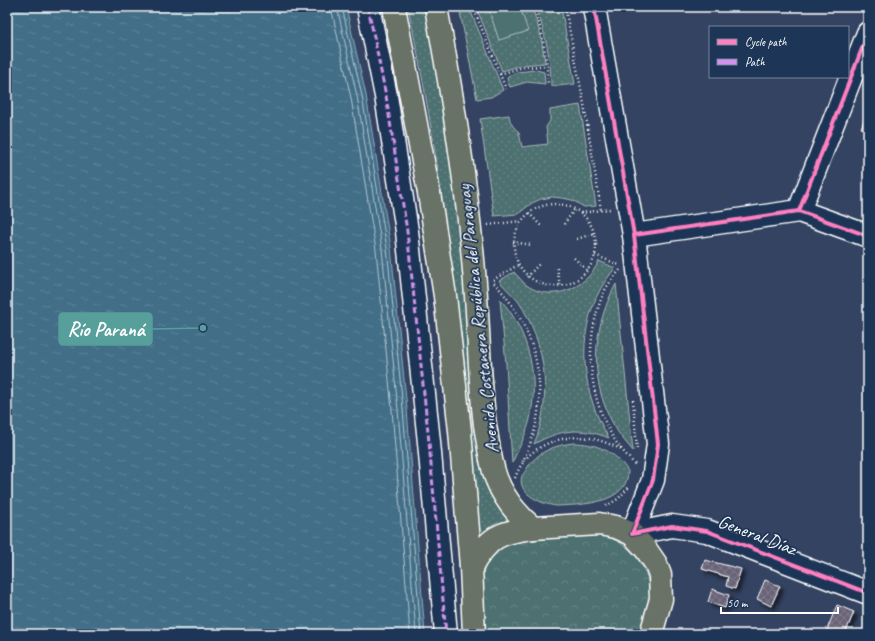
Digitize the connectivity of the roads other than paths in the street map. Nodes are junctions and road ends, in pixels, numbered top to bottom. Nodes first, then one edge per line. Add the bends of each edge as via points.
1 (368, 7) edge
2 (394, 7) edge
3 (436, 7) edge
4 (594, 7) edge
5 (868, 32) edge
6 (799, 211) junction
7 (634, 235) junction
8 (868, 236) edge
9 (533, 528) junction
10 (632, 534) junction
11 (471, 567) junction
12 (868, 593) edge
13 (446, 634) edge
14 (474, 634) edge
15 (651, 634) edge

1 - 13 street via 386,96 407,231
2 - 11 main road, Avenida Costanera República del Paraguay via 429,193 445,296 460,431
3 - 9 main road, Avenida Costanera República del Paraguay via 465,179 474,263 482,402 487,437 494,471 506,500
4 - 7 street
5 - 6 street
6 - 7 street
6 - 8 street
7 - 10 street via 658,444 653,480
9 - 10 main road via 599,524 616,527
9 - 11 main road via 499,535 487,543
10 - 12 street, General Díaz via 672,526 707,530
10 - 15 main road via 649,553 660,575 661,599
11 - 14 main road, Avenida Costanera República del Paraguay

